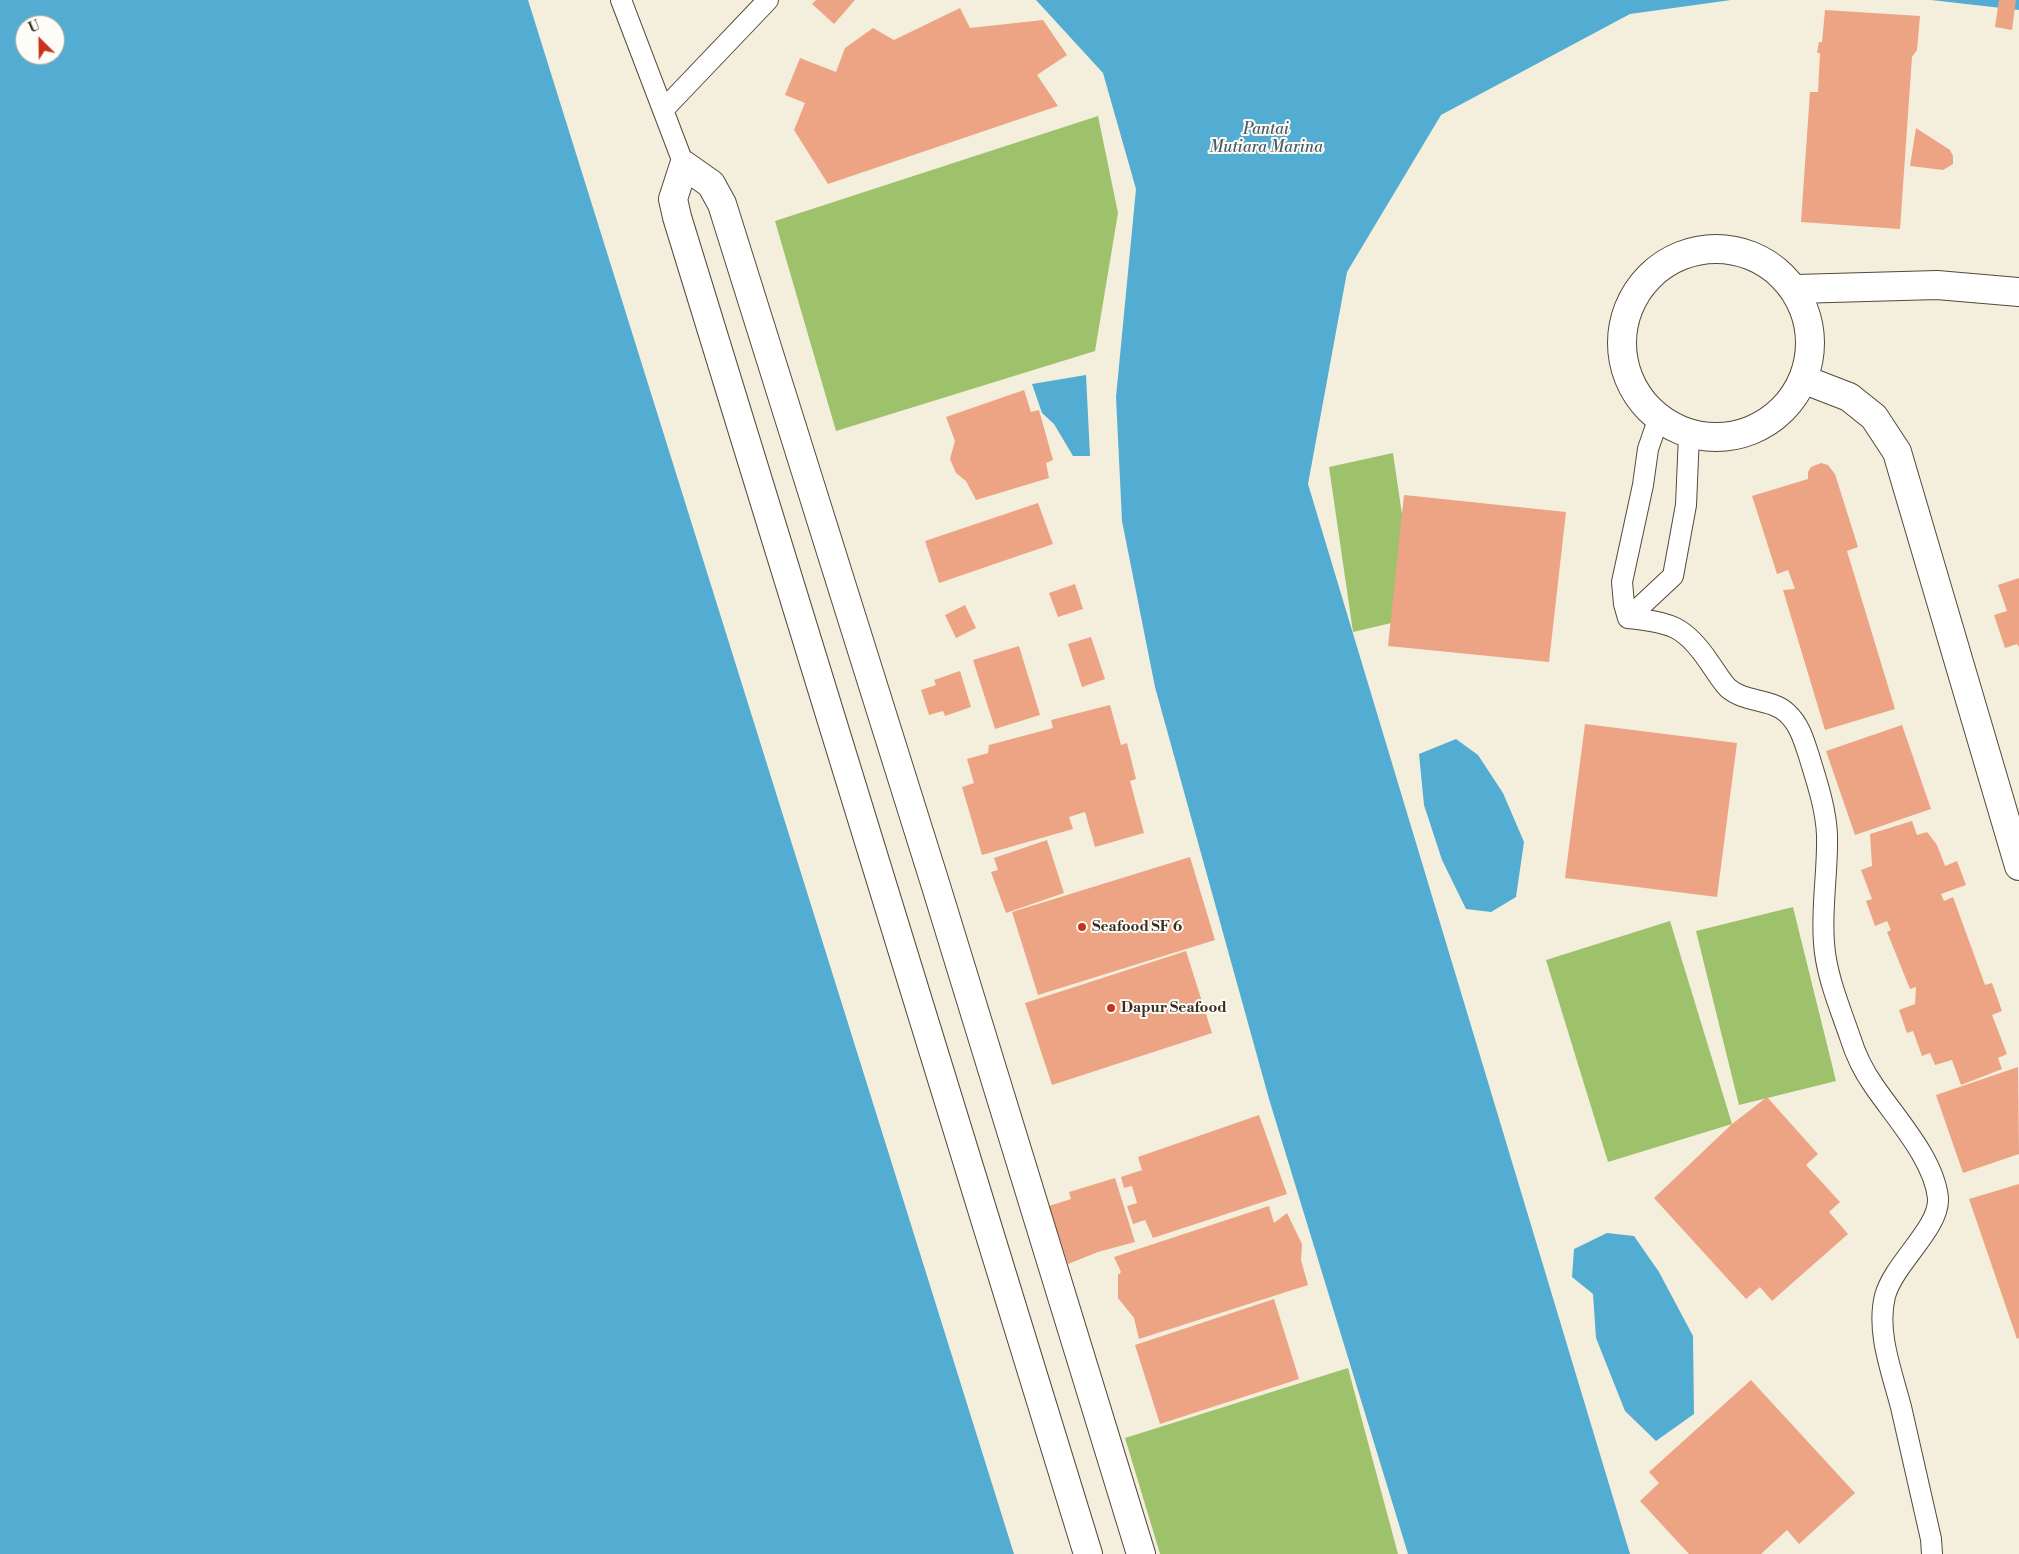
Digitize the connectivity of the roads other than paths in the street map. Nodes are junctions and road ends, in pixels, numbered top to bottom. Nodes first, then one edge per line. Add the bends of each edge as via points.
1 (621, 0) edge
2 (768, 0) edge
3 (664, 109) junction
4 (684, 165) junction
5 (1796, 289) junction
6 (2019, 292) edge
7 (1805, 380) junction
8 (1658, 420) junction
9 (1689, 436) junction
10 (1628, 618) junction
11 (2019, 866) edge
12 (1088, 1554) edge
13 (1141, 1554) edge
14 (1932, 1554) edge

1 - 3 lane
2 - 3 lane
3 - 4 lane
4 - 12 street via 673,198 677,217
4 - 13 street via 710,184 722,204
5 - 6 street via 1937,286
5 - 7 street via 1812,333
5 - 8 street via 1760,258 1714,247 1669,260 1634,292 1620,337 1626,374 1628,383
7 - 9 street via 1777,417 1736,437
7 - 11 street via 1850,397 1874,417 1896,452
8 - 9 street
8 - 10 lane via 1648,449 1622,582
9 - 10 lane via 1686,505 1673,576
10 - 14 lane via 1661,621 1686,633 1728,687 1748,699 1777,706 1786,712 1802,735 1818,786 1827,832 1822,909 1824,947 1837,999 1851,1042 1871,1083 1921,1154 1938,1194 1936,1216 1892,1276 1881,1319

